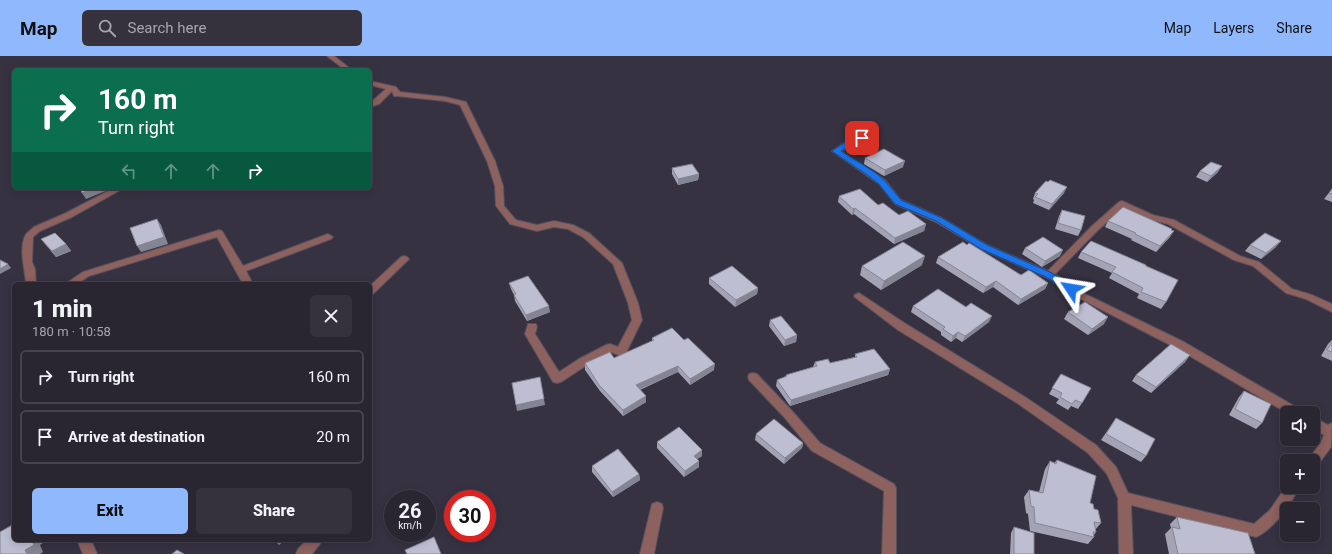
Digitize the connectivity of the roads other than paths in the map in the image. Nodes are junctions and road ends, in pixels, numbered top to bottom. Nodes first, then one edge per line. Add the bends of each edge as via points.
1 (330, 56) edge
2 (346, 68) edge
3 (372, 84) edge
4 (394, 88) junction
5 (372, 104) edge
6 (872, 135) dead end
7 (116, 190) edge
8 (123, 190) edge
9 (79, 209) junction
10 (328, 237) dead end
11 (404, 259) dead end
12 (241, 270) junction
13 (1049, 275) junction
14 (31, 282) edge
15 (73, 282) edge
16 (247, 282) edge
17 (372, 290) edge
18 (859, 296) dead end
19 (1332, 308) edge
20 (532, 327) dead end
21 (752, 377) dead end
22 (1285, 406) edge
23 (1320, 425) edge
24 (1331, 430) edge
25 (1319, 454) edge
26 (1289, 494) edge
27 (1124, 498) junction
28 (657, 508) dead end
29 (85, 542) edge
30 (314, 542) edge
31 (90, 554) edge
32 (303, 554) edge
33 (647, 554) edge
34 (889, 554) edge
35 (1126, 554) edge

1 - 2 street
3 - 4 street
4 - 5 street
4 - 20 street via 397,94 445,99 463,104 491,161 499,186 500,206 513,222 537,228 554,224 570,227 586,235 617,263 637,320 621,352 610,348 557,379 530,334
6 - 13 street via 853,141 836,151 882,182 898,202 939,220 984,247
7 - 9 street
8 - 9 street via 110,198
9 - 14 street via 37,229 29,236 27,262
10 - 12 street
11 - 17 street
12 - 15 street via 219,233 86,274
12 - 16 street
13 - 19 street via 1122,204 1150,217 1171,222 1237,258 1256,264 1289,291
13 - 22 street via 1082,296 1180,345
18 - 27 street via 902,327 1021,400 1092,449 1112,471
21 - 34 street via 816,447 890,488
23 - 24 street
24 - 25 street
26 - 27 street via 1275,514 1256,531
27 - 35 street
28 - 33 street
29 - 31 street
30 - 32 street

